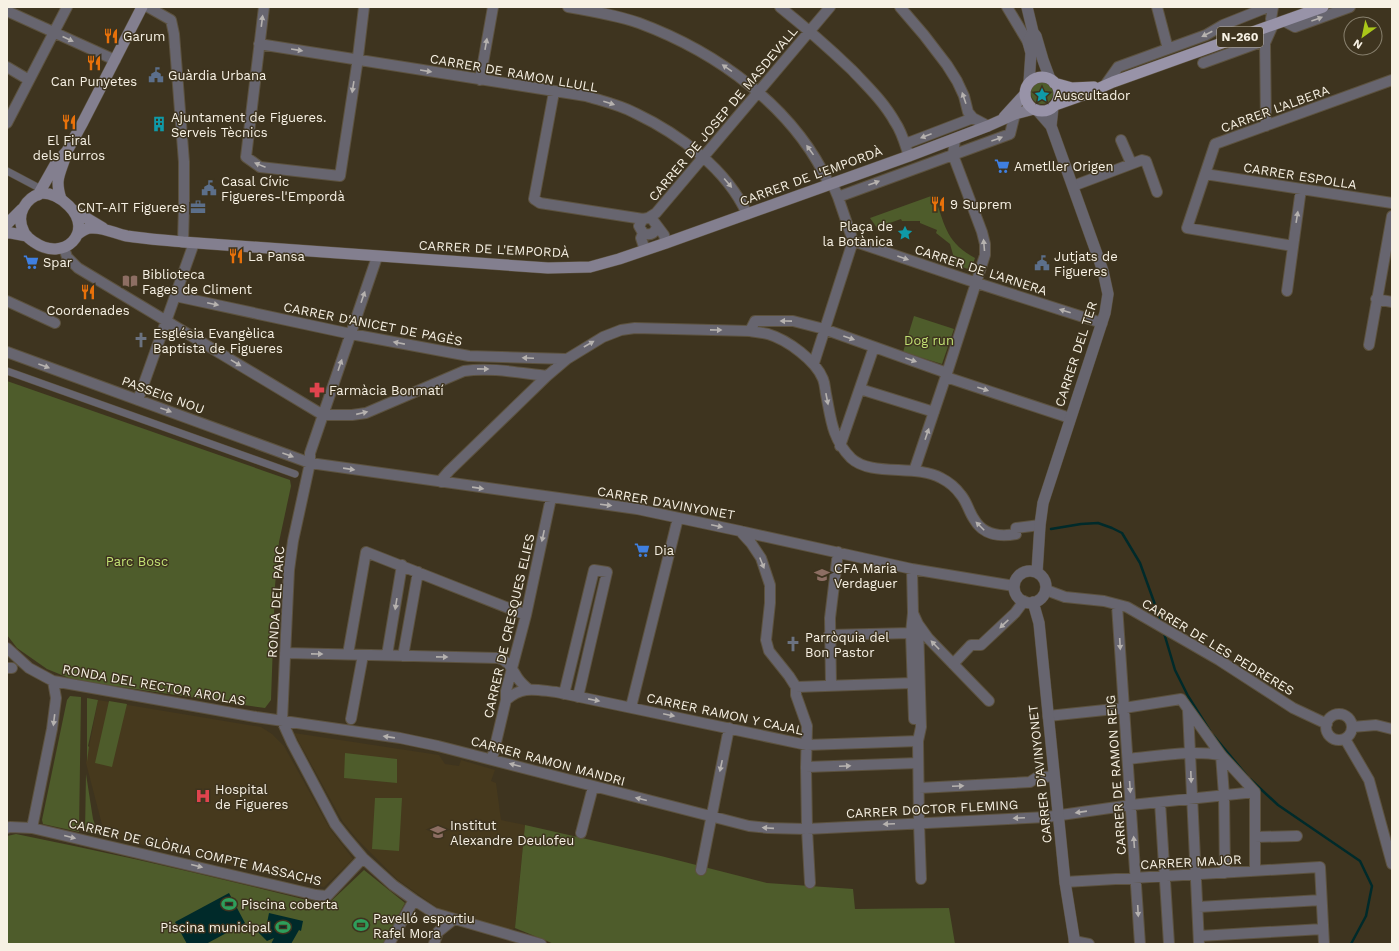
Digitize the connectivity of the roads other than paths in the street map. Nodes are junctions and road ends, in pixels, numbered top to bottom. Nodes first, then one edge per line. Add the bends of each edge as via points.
1 (67, 7) edge
2 (142, 7) edge
3 (148, 7) edge
4 (264, 7) edge
5 (364, 7) edge
6 (493, 7) edge
7 (568, 7) edge
8 (780, 7) edge
9 (830, 7) edge
10 (900, 7) edge
11 (1007, 7) edge
12 (1010, 7) edge
13 (1016, 7) edge
14 (1027, 7) edge
15 (1157, 7) edge
16 (1268, 7) edge
17 (1273, 7) edge
18 (1323, 7) edge
19 (1350, 7) edge
20 (7, 10) edge
21 (1278, 23) junction
22 (810, 31) junction
23 (54, 32) junction
24 (1252, 32) junction
25 (1031, 37) junction
26 (1265, 43) junction
27 (259, 44) junction
28 (1168, 48) junction
29 (1203, 50) junction
30 (115, 60) junction
31 (358, 60) junction
32 (7, 67) edge
33 (29, 80) junction
34 (480, 80) junction
35 (1392, 80) edge
36 (1052, 81) junction
37 (1103, 86) junction
38 (1027, 89) junction
39 (554, 92) junction
40 (758, 93) junction
41 (1054, 106) junction
42 (1036, 110) junction
43 (1015, 114) junction
44 (973, 118) junction
45 (1001, 120) junction
46 (8, 121) edge
47 (988, 126) junction
48 (1051, 126) junction
49 (1266, 126) junction
50 (955, 139) junction
51 (1122, 140) dead end
52 (905, 144) junction
53 (66, 152) junction
54 (953, 155) junction
55 (702, 156) junction
56 (909, 156) junction
57 (1131, 163) junction
58 (7, 171) edge
59 (1205, 174) junction
60 (830, 184) junction
61 (1073, 186) junction
62 (1301, 189) junction
63 (40, 192) junction
64 (1157, 192) dead end
65 (838, 197) junction
66 (61, 199) junction
67 (1392, 203) edge
68 (22, 209) junction
69 (72, 209) junction
70 (747, 214) junction
71 (1392, 216) edge
72 (647, 220) junction
73 (7, 226) edge
74 (105, 230) junction
75 (643, 233) junction
76 (78, 234) junction
77 (26, 236) junction
78 (853, 241) junction
79 (188, 242) junction
80 (666, 243) junction
81 (1293, 246) junction
82 (64, 248) junction
83 (645, 250) junction
84 (377, 257) junction
85 (977, 283) junction
86 (1287, 291) dead end
87 (175, 296) junction
88 (1376, 299) junction
89 (7, 301) edge
90 (1392, 302) edge
91 (167, 321) junction
92 (1102, 322) junction
93 (55, 323) dead end
94 (824, 329) junction
95 (750, 331) junction
96 (351, 334) junction
97 (1369, 345) dead end
98 (874, 347) junction
99 (7, 352) edge
100 (567, 359) junction
101 (814, 363) junction
102 (7, 371) edge
103 (947, 375) junction
104 (547, 376) junction
105 (860, 389) junction
106 (138, 400) junction
107 (934, 412) junction
108 (323, 415) junction
109 (1070, 418) junction
110 (840, 446) junction
111 (310, 463) junction
112 (914, 471) junction
113 (295, 474) dead end
114 (441, 482) junction
115 (551, 498) junction
116 (678, 518) junction
117 (1040, 525) junction
118 (740, 531) junction
119 (838, 552) junction
120 (402, 565) junction
121 (912, 569) junction
122 (418, 572) junction
123 (1037, 572) junction
124 (1014, 586) junction
125 (1046, 590) junction
126 (1028, 602) junction
127 (1117, 605) junction
128 (913, 613) junction
129 (526, 615) junction
130 (918, 624) junction
131 (911, 633) junction
132 (829, 635) junction
133 (7, 648) edge
134 (285, 653) junction
135 (348, 654) junction
136 (363, 655) junction
137 (387, 655) junction
138 (403, 656) junction
139 (953, 664) junction
140 (512, 667) junction
141 (53, 681) junction
142 (912, 683) junction
143 (831, 686) junction
144 (796, 687) junction
145 (528, 689) junction
146 (564, 694) junction
147 (578, 696) junction
148 (506, 700) junction
149 (989, 701) dead end
150 (631, 707) junction
151 (1124, 708) junction
152 (1188, 710) junction
153 (1048, 716) junction
154 (351, 719) dead end
155 (282, 721) junction
156 (1326, 724) junction
157 (1352, 727) junction
158 (729, 728) junction
159 (1392, 729) edge
160 (1345, 739) junction
161 (918, 741) junction
162 (807, 745) junction
163 (1190, 753) junction
164 (1221, 755) junction
165 (492, 759) junction
166 (1128, 759) junction
167 (918, 763) junction
168 (806, 767) junction
169 (1054, 776) junction
170 (593, 786) junction
171 (919, 788) junction
172 (1255, 792) junction
173 (1224, 795) junction
174 (1192, 799) junction
175 (1160, 802) junction
176 (1131, 805) junction
177 (711, 816) junction
178 (1058, 816) junction
179 (919, 823) junction
180 (7, 828) edge
181 (32, 828) junction
182 (806, 829) junction
183 (581, 833) dead end
184 (1297, 836) dead end
185 (1255, 838) junction
186 (363, 858) junction
187 (1392, 864) edge
188 (701, 870) dead end
189 (1255, 871) junction
190 (1225, 873) junction
191 (1197, 875) junction
192 (1165, 877) junction
193 (1136, 878) junction
194 (921, 879) dead end
195 (1065, 882) junction
196 (810, 883) dead end
197 (414, 900) junction
198 (1321, 900) junction
199 (1198, 907) junction
200 (434, 913) junction
201 (454, 920) junction
202 (1323, 929) junction
203 (438, 932) junction
204 (1199, 940) edge
205 (1075, 942) edge
206 (389, 944) edge
207 (434, 944) edge
208 (541, 944) edge
209 (1089, 944) edge
210 (1140, 944) edge
211 (1169, 944) edge
212 (1324, 944) edge

1 - 23 street
2 - 30 main road
3 - 79 street via 171,20 174,34
27 -> 4 street
5 - 31 street
34 -> 6 street
40 -> 7 street via 733,72 705,54 664,33 611,15
8 - 22 street
9 - 22 street, CARRER DE JOSEP DE MASDEVALL
44 -> 10 street via 947,64
11 - 25 street
12 - 13 street
14 - 25 street
15 - 28 street
16 -> 28 street via 1223,25 1206,35
17 - 21 street via 1271,18
18 - 21 main road, N-260
21 -> 19 street via 1295,27
20 - 23 street
21 - 24 main road, N-260
21 - 26 street
22 - 40 street, CARRER DE JOSEP DE MASDEVALL
22 - 52 street via 876,95 895,121
23 -> 30 street
23 - 33 street
24 - 26 street
24 - 29 main road, N-260
25 - 36 street via 1036,36
25 - 38 street
26 - 29 street via 1258,43 1207,62
26 - 49 street
27 -> 31 street, CARRER DE RAMON LLULL
31 -> 27 street via 340,176 260,167 246,157
28 - 37 street via 1118,67
29 - 37 main road, N-260
30 - 53 main road
31 -> 34 street, CARRER DE RAMON LLULL
32 - 33 street
33 - 46 street
34 - 39 street, CARRER DE RAMON LLULL
35 - 49 street, CARRER L'ALBERA
36 - 37 main road, N-260 via 1075,88
36 - 38 main road, N-260 via 1039,77
36 - 41 main road via 1059,92 1059,98
37 - 41 main road, N-260
38 - 42 main road via 1027,102
38 - 45 main road, CARRER DE L'EMPORDÀ / N-260
39 -> 55 street, CARRER DE RAMON LLULL via 586,96 635,112
39 - 72 street via 534,199 540,203
40 - 55 street, CARRER DE JOSEP DE MASDEVALL
60 -> 40 street via 801,137
41 - 42 main road, N-260 via 1046,111
41 - 48 street
42 - 43 main road, CARRER DE L'EMPORDÀ / N-260
42 - 48 street
43 - 45 main road, CARRER DE L'EMPORDÀ / N-260
54 -> 43 street via 1010,134
44 - 47 street
44 -> 52 street
45 - 47 main road, CARRER DE L'EMPORDÀ / N-260
47 - 50 main road, CARRER DE L'EMPORDÀ / N-260
48 - 61 street, CARRER DEL TER
49 - 59 street, CARRER L'ALBERA via 1215,144
50 - 54 street
50 - 56 main road, CARRER DE L'EMPORDÀ / N-260
51 - 57 street
52 - 56 street
53 - 63 main road via 56,163
53 - 66 main road via 57,186
65 -> 54 street
85 -> 54 street via 985,255 985,244
55 -> 70 street, CARRER DE RAMON LLULL via 741,200
55 - 72 street, CARRER DE JOSEP DE MASDEVALL
56 - 60 main road, CARRER DE L'EMPORDÀ / N-260
57 - 61 street
57 - 64 street via 1146,161
58 - 63 street
59 - 62 street, CARRER ESPOLLA
59 - 81 street, CARRER L'ALBERA via 1187,228
60 - 65 street
60 - 70 main road, CARRER DE L'EMPORDÀ / N-260
61 - 92 street, CARRER DEL TER via 1106,278 1108,300
62 - 67 street, CARRER ESPOLLA
81 -> 62 street
63 - 66 main road via 53,194
63 - 68 main road
65 - 78 street
66 - 69 main road
68 - 73 main road
68 - 77 main road via 21,224
69 - 74 main road, N-260
69 - 76 main road via 79,224
70 - 80 main road, CARRER DE L'EMPORDÀ / N-260
71 - 88 street
72 - 75 street via 639,226
72 - 75 street via 655,231 647,235
72 - 80 street via 664,235
73 - 77 main road via 12,233
74 - 76 main road, N-260 via 92,228
74 - 79 main road, CARRER DE L'EMPORDÀ / N-260 via 129,236
75 - 83 street via 641,238
76 - 82 main road via 72,243
77 - 82 main road via 48,250
78 -> 85 street, CARRER DE L'ARNERA
78 - 94 street
79 - 84 main road, CARRER DE L'EMPORDÀ / N-260
79 - 87 street
80 - 83 main road, CARRER DE L'EMPORDÀ / N-260
81 - 86 street
82 - 91 street via 67,257 78,268
83 - 84 main road, CARRER DE L'EMPORDÀ / N-260 via 602,264 575,268
96 -> 84 street, RONDA DEL PARC
92 -> 85 street, CARRER DE L'ARNERA
85 - 103 street
87 - 91 street
87 -> 96 street, CARRER D'ANICET DE PAGÈS
88 - 90 street
88 - 97 street
89 - 93 street
91 - 106 street
91 -> 108 street
92 - 109 street, CARRER DEL TER
94 -> 95 street via 792,321 755,321
94 -> 98 street
94 - 101 street
100 -> 95 street via 603,337 621,330 635,328
95 - 101 street via 769,334 787,343
100 -> 96 street, CARRER D'ANICET DE PAGÈS via 469,356
108 -> 96 street, RONDA DEL PARC
98 -> 103 street
98 - 105 street
99 -> 106 street, PASSEIG NOU
100 - 104 street
101 -> 110 street via 823,380 834,434
102 - 113 street
103 - 107 street
103 -> 109 street
108 -> 104 street via 352,416 366,413 464,371 491,370
104 - 114 street via 449,471
105 - 107 street
105 - 110 street
106 -> 111 street, PASSEIG NOU
112 -> 107 street
108 - 111 street, RONDA DEL PARC via 310,453
109 - 117 street, CARRER DEL TER via 1043,503
110 - 112 street via 852,459 866,466
111 -> 114 street, CARRER D'AVINYONET
111 - 134 street, RONDA DEL PARC via 289,570
117 -> 112 street via 1016,528 1016,534 1012,535 998,535 984,530 974,520 954,486 940,477
114 -> 115 street, CARRER D'AVINYONET
115 -> 116 street, CARRER D'AVINYONET via 637,509
115 -> 129 street, CARRER DE CRESQUES ELIES
116 -> 118 street, CARRER D'AVINYONET
116 - 150 street
117 - 123 street, CARRER DEL TER
118 - 119 street, CARRER D'AVINYONET
118 -> 144 street via 761,558 770,585 766,640 769,651
119 - 121 street, CARRER D'AVINYONET
119 - 132 street
120 - 122 street
120 - 135 street via 366,552
120 -> 137 street
121 - 124 street, CARRER D'AVINYONET
121 - 128 street
122 - 129 street
122 - 138 street
123 - 124 street via 1022,573
123 - 125 street via 1044,579
124 - 126 street via 1017,595
125 - 126 street via 1041,598
125 - 127 street, CARRER DE LES PEDRERES via 1065,597
126 -> 139 street via 981,645 971,645
126 - 153 street, CARRER D'AVINYONET via 1039,623
127 -> 151 street, CARRER DE RAMON REIG
127 - 156 street, CARRER DE LES PEDRERES via 1158,624 1292,708
128 - 130 street
128 - 131 street
129 - 140 street, CARRER DE CRESQUES ELIES
139 -> 130 street
130 - 161 street via 921,727
131 - 132 street
131 - 142 street
132 - 143 street
133 - 141 street, RONDA DEL RECTOR AROLAS via 29,668
134 -> 135 street
134 - 155 street, RONDA DEL PARC
135 - 136 street
136 - 137 street
136 - 154 street
137 - 138 street
138 -> 140 street via 498,658 505,660
139 - 149 street
140 - 145 street
140 - 148 street, CARRER DE CRESQUES ELIES
141 - 155 street, RONDA DEL RECTOR AROLAS
141 -> 181 street via 56,698 52,729
142 - 143 street
142 - 161 street via 914,730
143 - 144 street
144 - 162 street via 796,695 807,726
145 - 146 street, CARRER RAMON Y CAJAL
145 - 148 street, CARRER RAMON Y CAJAL via 514,692
146 - 147 street, CARRER RAMON Y CAJAL
146 - 147 street via 594,570 607,572
147 -> 150 street, CARRER RAMON Y CAJAL
148 - 165 street, CARRER DE CRESQUES ELIES
150 -> 158 street, CARRER RAMON Y CAJAL
151 - 152 street via 1181,699
151 - 153 street
151 - 166 street, CARRER DE RAMON REIG
152 - 163 street
152 - 164 street
153 - 169 street, CARRER D'AVINYONET
165 -> 155 street, CARRER RAMON MANDRI via 407,740
155 - 186 street via 335,824
156 - 157 street via 1331,717 1339,714 1350,720
156 - 160 street via 1326,731 1331,738 1338,741
157 - 159 street via 1376,725
157 - 160 street
158 - 162 street, CARRER RAMON Y CAJAL
158 -> 177 street
160 - 187 street via 1369,780
161 - 162 street, CARRER RAMON Y CAJAL
161 - 167 street
162 - 168 street
163 - 164 street
163 - 166 street
163 -> 174 street
164 - 172 street
164 - 173 street
170 -> 165 street, CARRER RAMON MANDRI
166 -> 176 street, CARRER DE RAMON REIG
168 -> 167 street
167 - 171 street
168 - 182 street
171 -> 169 street via 1030,782 1036,778
169 - 178 street, CARRER D'AVINYONET
177 -> 170 street, CARRER RAMON MANDRI
170 - 183 street
171 - 179 street
172 - 173 street, CARRER DOCTOR FLEMING
172 - 185 street
173 - 174 street, CARRER DOCTOR FLEMING
173 - 190 street
174 - 175 street, CARRER DOCTOR FLEMING
174 - 191 street
175 - 176 street, CARRER DOCTOR FLEMING
175 - 192 street
176 -> 178 street, CARRER DOCTOR FLEMING
193 -> 176 street, CARRER DE RAMON REIG
182 -> 177 street, CARRER RAMON MANDRI via 762,828
177 - 188 street
178 -> 179 street, CARRER DOCTOR FLEMING
178 - 195 street, CARRER D'AVINYONET
179 -> 182 street, CARRER DOCTOR FLEMING
179 - 194 street
180 - 181 street, CARRER DE GLÒRIA COMPTE MASSACHS
181 -> 186 street, CARRER DE GLÒRIA COMPTE MASSACHS via 327,896
182 - 196 street
184 - 185 street
185 - 189 street
186 - 197 street
189 - 190 street, CARRER MAJOR
189 - 198 street, CARRER MAJOR via 1320,867
190 - 191 street, CARRER MAJOR
191 - 192 street, CARRER MAJOR
191 - 199 street
192 - 193 street, CARRER MAJOR
192 - 211 street
193 - 195 street, CARRER MAJOR
193 -> 210 street, CARRER DE RAMON REIG
195 - 205 street, CARRER D'AVINYONET
197 - 200 street
197 - 206 street
198 - 199 street
198 - 202 street
199 - 204 street
200 - 201 street
200 - 203 street
201 - 203 street
201 - 208 street
202 - 204 street
202 - 212 street
203 - 207 street
205 - 209 street

